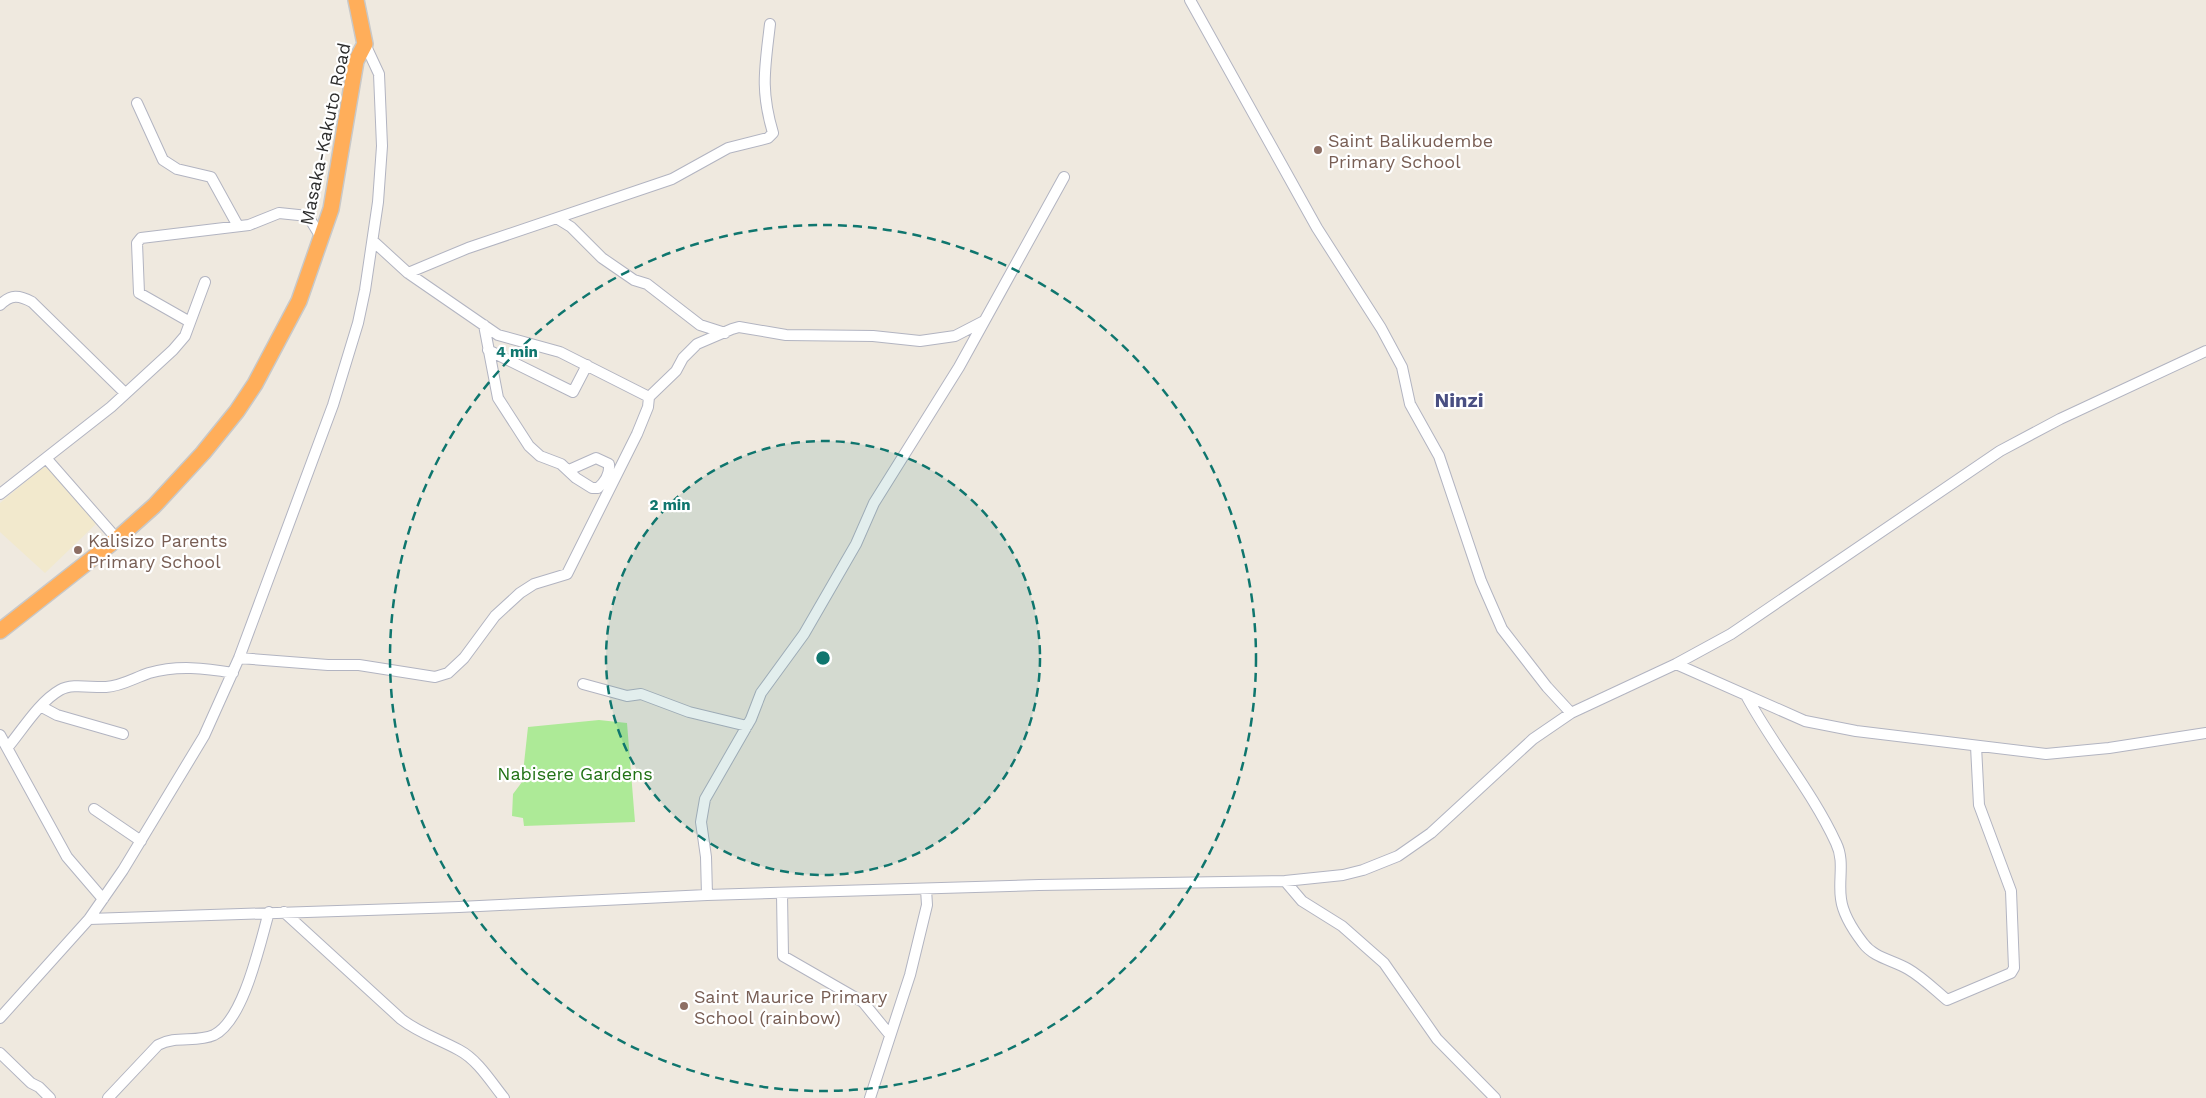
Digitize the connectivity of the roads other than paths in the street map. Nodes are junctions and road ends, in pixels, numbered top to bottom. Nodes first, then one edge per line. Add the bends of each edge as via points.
1 (356, 0) edge
2 (1190, 0) edge
3 (770, 24) dead end
4 (365, 44) junction
5 (137, 103) dead end
6 (1064, 177) dead end
7 (558, 219) junction
8 (238, 226) junction
9 (322, 239) junction
10 (373, 241) junction
11 (408, 273) junction
12 (205, 282) dead end
13 (0, 305) edge
14 (984, 321) junction
15 (190, 322) junction
16 (484, 325) junction
17 (725, 333) junction
18 (488, 350) junction
19 (2206, 351) edge
20 (587, 365) junction
21 (124, 393) junction
22 (649, 396) junction
23 (46, 458) junction
24 (570, 470) dead end
25 (0, 494) edge
26 (117, 539) junction
27 (0, 631) edge
28 (239, 658) junction
29 (1676, 664) junction
30 (233, 673) junction
31 (583, 684) dead end
32 (1747, 697) junction
33 (42, 706) junction
34 (1571, 713) junction
35 (747, 726) junction
36 (2206, 733) edge
37 (123, 734) dead end
38 (0, 735) edge
39 (1976, 746) junction
40 (8, 747) junction
41 (94, 809) dead end
42 (141, 841) junction
43 (1285, 881) junction
44 (926, 889) junction
45 (782, 894) junction
46 (707, 895) junction
47 (103, 899) junction
48 (269, 912) junction
49 (284, 912) junction
50 (89, 919) junction
51 (0, 1018) edge
52 (890, 1035) junction
53 (0, 1053) edge
54 (50, 1098) edge
55 (108, 1098) edge
56 (504, 1098) edge
57 (870, 1098) edge
58 (1495, 1098) edge

1 - 4 highway, Masaka-Kakuto Road
2 - 34 street via 1317,228 1402,367 1410,404 1439,456 1481,581 1502,629
3 - 7 street via 763,85 771,136 728,148 672,179
4 - 9 highway, Masaka-Kakuto Road via 356,61 333,201
4 - 10 street via 379,74 381,120
5 - 8 street via 163,160 177,169 211,177
6 - 14 street
7 - 11 street via 468,248
7 - 17 street via 571,227 602,258 634,280 647,284 700,325
8 - 9 street via 279,213 301,214 312,219
8 - 15 street via 139,239 139,293
9 - 26 highway, Masaka-Kakuto Road via 299,301 237,411 181,478
10 - 11 street
10 - 28 street via 366,290 346,364
11 - 16 street
12 - 15 street
13 - 21 street via 11,297 20,296 32,302
14 - 17 street via 954,336 920,341 873,336 786,335 739,327
14 - 35 street via 874,503 856,544 804,634 761,693
15 - 21 street via 181,343
16 - 18 street
16 - 20 street via 505,338 560,352
17 - 22 street via 698,344 676,371
18 - 20 street via 573,392
18 - 24 street via 498,398 529,446 540,456
19 - 29 street via 2060,419 2000,451 1731,634
20 - 22 street
21 - 23 street
22 - 28 street via 638,434 567,574 534,584 520,593 495,616 464,658 448,673 435,677 359,665
23 - 25 street
23 - 26 street
26 - 27 highway, Masaka-Kakuto Road
28 - 30 street
29 - 32 street
29 - 34 street
30 - 33 street via 189,668 151,673 115,686 61,690
30 - 42 street via 204,736
31 - 35 street via 627,696 641,694 689,712
32 - 39 street via 1831,728
32 - 39 street via 1815,803 1837,845 1842,876 1841,899 1852,927 1864,945 1881,958 1908,969 1947,1000 2014,968 2011,891 1979,805
33 - 37 street via 56,715
33 - 40 street
34 - 43 street via 1533,739 1430,833 1398,856 1343,875
35 - 46 street via 702,811
36 - 39 street via 2067,753 2027,753
38 - 40 street
40 - 47 street via 67,857
41 - 42 street
42 - 47 street
43 - 44 street
43 - 58 street via 1302,901 1342,926 1384,963 1437,1038
44 - 45 street
44 - 52 street via 927,904 910,975
45 - 46 street
45 - 52 street via 782,956 863,1002
46 - 49 street
47 - 50 street
48 - 49 street
48 - 50 street
48 - 55 street via 243,992 229,1022 214,1035 165,1041 158,1045
49 - 56 street via 401,1019 474,1062
50 - 51 street
52 - 57 street
53 - 54 street

